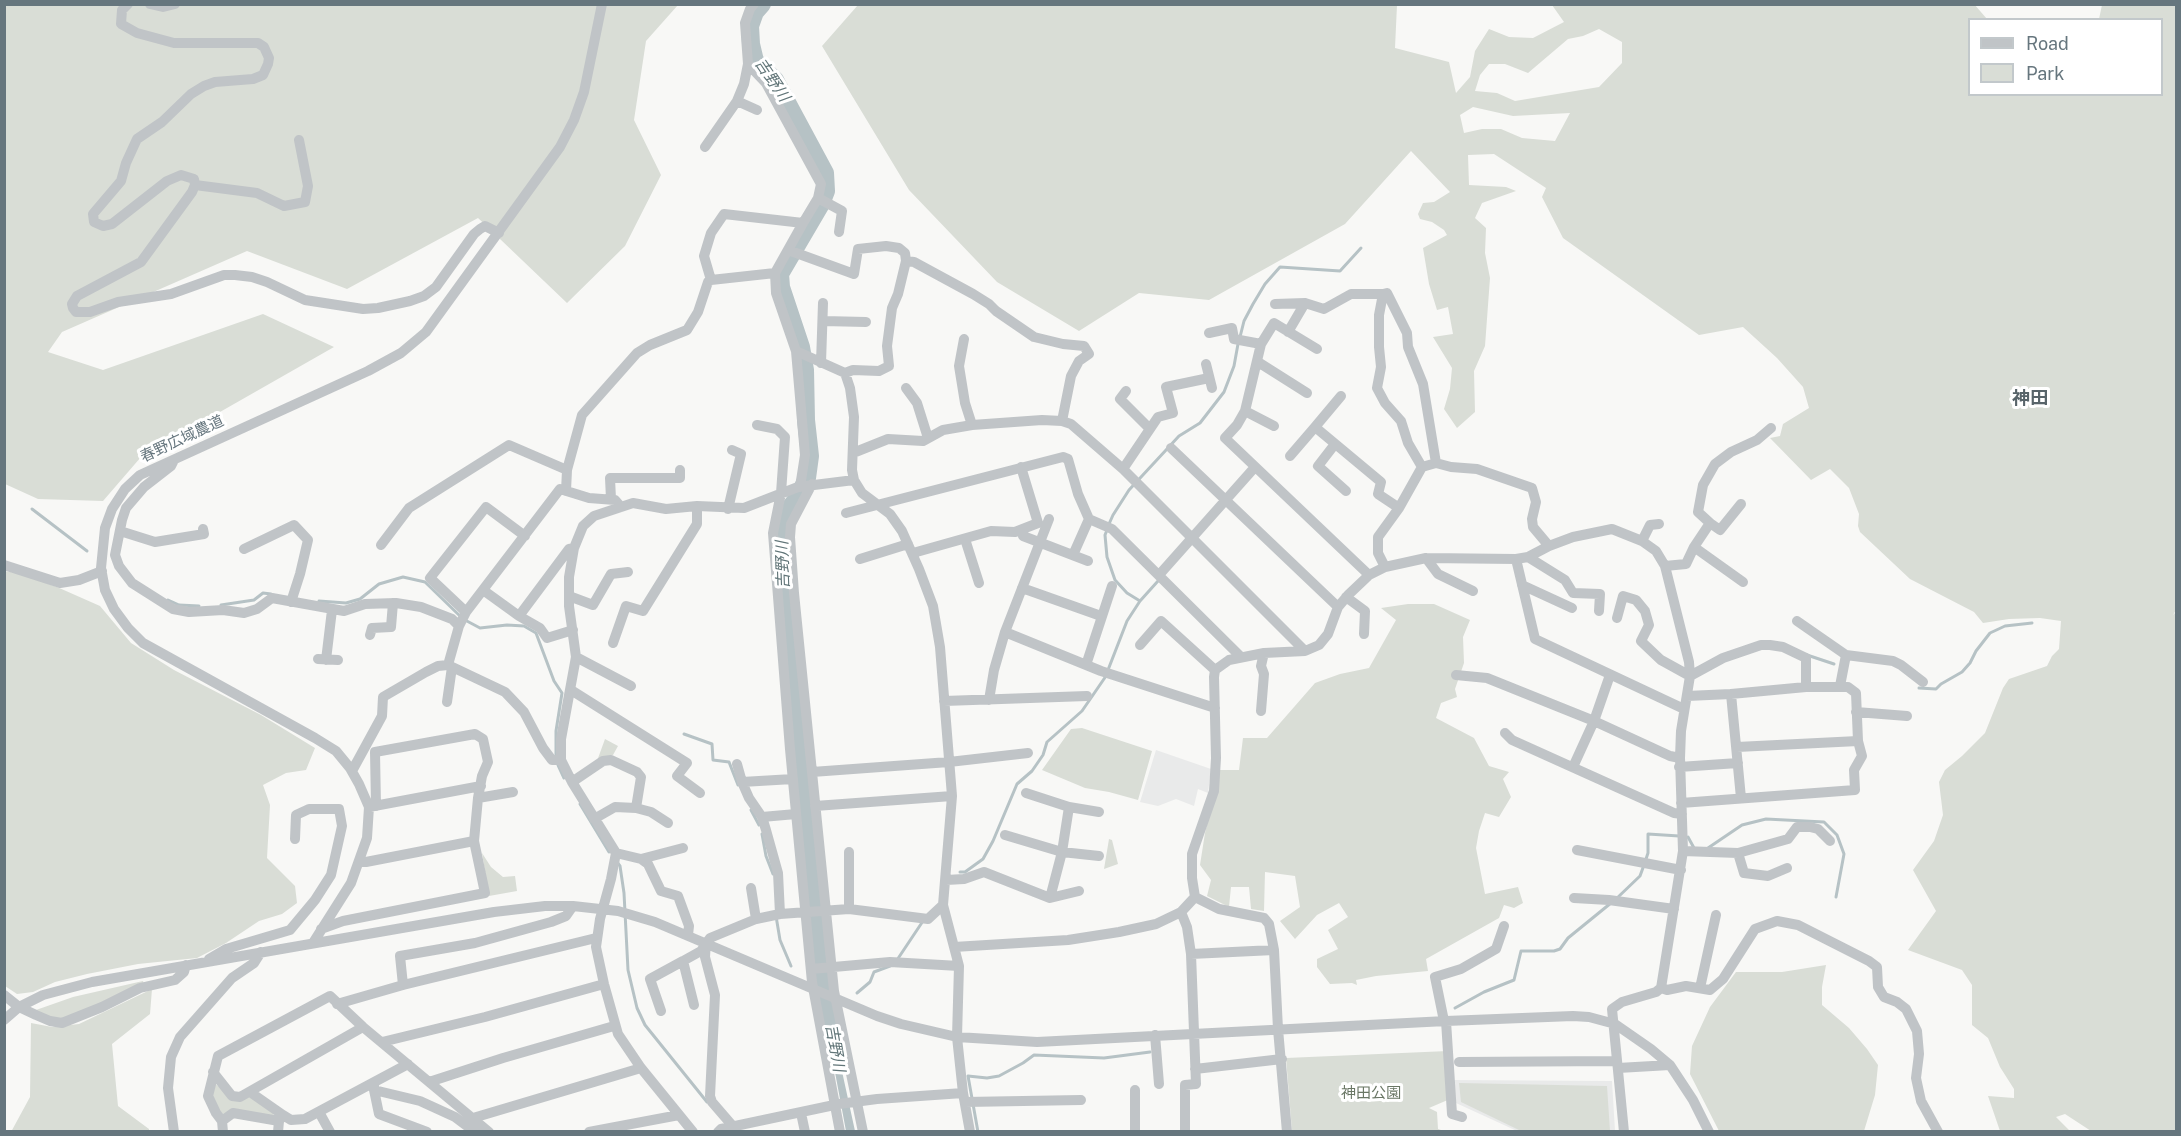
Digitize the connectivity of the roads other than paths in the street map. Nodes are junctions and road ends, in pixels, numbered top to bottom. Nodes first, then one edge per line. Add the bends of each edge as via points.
1 (128, 4) edge
2 (150, 4) edge
3 (174, 4) edge
4 (602, 4) edge
5 (753, 4) edge
6 (748, 64) junction
7 (736, 101) junction
8 (757, 110) dead end
9 (299, 140) dead end
10 (705, 147) dead end
11 (195, 185) junction
12 (818, 198) junction
13 (803, 223) junction
14 (838, 232) dead end
15 (499, 233) junction
16 (793, 252) junction
17 (906, 261) junction
18 (775, 273) junction
19 (711, 280) junction
20 (1383, 294) junction
21 (823, 303) dead end
22 (1305, 303) junction
23 (1275, 304) dead end
24 (823, 321) junction
25 (866, 322) dead end
26 (1288, 332) junction
27 (1209, 333) dead end
28 (964, 339) dead end
29 (1262, 344) junction
30 (1317, 349) dead end
31 (801, 353) junction
32 (1258, 362) junction
33 (821, 363) junction
34 (1206, 364) dead end
35 (845, 373) junction
36 (906, 388) dead end
37 (1126, 391) dead end
38 (1307, 393) dead end
39 (1341, 396) dead end
40 (1245, 411) junction
41 (1062, 421) junction
42 (757, 425) dead end
43 (972, 425) junction
44 (1274, 426) dead end
45 (1315, 427) junction
46 (1149, 428) junction
47 (1772, 428) dead end
48 (928, 438) junction
49 (1335, 444) junction
50 (1171, 448) dead end
51 (732, 450) dead end
52 (853, 453) junction
53 (1290, 456) dead end
54 (177, 457) junction
55 (1436, 463) junction
56 (1022, 467) junction
57 (1255, 467) junction
58 (1422, 467) junction
59 (1123, 469) junction
60 (567, 470) junction
61 (680, 470) dead end
62 (854, 480) junction
63 (805, 486) junction
64 (566, 491) junction
65 (1347, 491) dead end
66 (781, 493) junction
67 (611, 499) junction
68 (1225, 501) junction
69 (1742, 504) dead end
70 (878, 505) junction
71 (697, 506) junction
72 (621, 507) junction
73 (1399, 508) junction
74 (728, 509) junction
75 (846, 513) dead end
76 (1049, 519) dead end
77 (1089, 519) junction
78 (1710, 523) junction
79 (1659, 524) dead end
80 (203, 529) dead end
81 (120, 531) junction
82 (525, 536) junction
83 (1023, 536) dead end
84 (965, 538) junction
85 (1192, 538) junction
86 (1642, 541) junction
87 (1040, 542) junction
88 (381, 545) dead end
89 (1549, 546) junction
90 (1695, 547) junction
91 (574, 548) junction
92 (244, 549) dead end
93 (910, 549) junction
94 (1073, 555) junction
95 (1528, 557) junction
96 (1426, 558) junction
97 (1516, 559) junction
98 (860, 560) dead end
99 (1088, 561) dead end
100 (4, 565) edge
101 (1665, 566) junction
102 (1385, 567) junction
103 (102, 571) junction
104 (628, 572) dead end
105 (1159, 575) junction
106 (1369, 575) junction
107 (1743, 582) dead end
108 (979, 583) dead end
109 (1522, 585) junction
110 (1112, 586) dead end
111 (1022, 588) junction
112 (483, 590) junction
113 (1473, 591) dead end
114 (569, 596) junction
115 (292, 597) junction
116 (1346, 597) junction
117 (393, 603) junction
118 (1338, 607) junction
119 (1572, 608) dead end
120 (332, 610) junction
121 (1599, 611) dead end
122 (519, 616) junction
123 (1101, 616) junction
124 (1617, 618) dead end
125 (462, 619) junction
126 (1797, 621) dead end
127 (573, 630) junction
128 (1005, 632) junction
129 (1364, 634) dead end
130 (370, 635) dead end
131 (613, 643) dead end
132 (1140, 645) dead end
133 (1305, 651) junction
134 (1264, 653) junction
135 (1846, 655) junction
136 (576, 657) junction
137 (1241, 657) junction
138 (327, 659) dead end
139 (1086, 665) junction
140 (450, 666) junction
141 (1215, 670) junction
142 (1456, 675) dead end
143 (1610, 675) junction
144 (1690, 676) junction
145 (1923, 682) dead end
146 (631, 686) dead end
147 (1840, 686) junction
148 (1806, 687) junction
149 (571, 690) junction
150 (1731, 694) junction
151 (1087, 696) dead end
152 (1687, 696) junction
153 (989, 700) junction
154 (944, 701) junction
155 (447, 702) dead end
156 (1215, 708) junction
157 (1684, 709) junction
158 (1261, 711) dead end
159 (1856, 712) junction
160 (1908, 716) dead end
161 (1594, 721) junction
162 (1505, 733) dead end
163 (1858, 741) junction
164 (1737, 747) junction
165 (1028, 753) dead end
166 (556, 760) junction
167 (1678, 761) junction
168 (949, 762) junction
169 (1738, 763) junction
170 (737, 764) dead end
171 (1573, 767) junction
172 (352, 771) junction
173 (812, 772) junction
174 (793, 779) junction
175 (572, 782) junction
176 (742, 782) junction
177 (481, 786) junction
178 (513, 792) dead end
179 (699, 793) dead end
180 (1026, 793) dead end
181 (952, 796) junction
182 (478, 798) junction
183 (1741, 798) junction
184 (1681, 803) junction
185 (373, 806) junction
186 (815, 806) junction
187 (1069, 807) junction
188 (636, 808) junction
189 (1099, 812) dead end
190 (796, 814) junction
191 (1678, 814) junction
192 (762, 817) junction
193 (594, 819) junction
194 (668, 824) dead end
195 (1005, 835) dead end
196 (295, 839) dead end
197 (474, 841) junction
198 (1830, 841) dead end
199 (683, 848) dead end
200 (1577, 850) dead end
201 (1683, 851) junction
202 (849, 852) dead end
203 (1062, 852) junction
204 (1738, 852) junction
205 (1099, 856) dead end
206 (615, 859) junction
207 (641, 859) junction
208 (359, 861) junction
209 (1787, 868) dead end
210 (1681, 870) junction
211 (946, 880) junction
212 (751, 888) dead end
213 (1078, 891) dead end
214 (1195, 897) junction
215 (1050, 898) junction
216 (1574, 898) dead end
217 (573, 906) junction
218 (943, 906) junction
219 (602, 908) junction
220 (849, 909) junction
221 (1674, 909) junction
222 (825, 910) junction
223 (808, 912) junction
224 (1182, 912) junction
225 (777, 915) junction
226 (1716, 915) dead end
227 (756, 919) junction
228 (1504, 926) dead end
229 (321, 929) junction
230 (688, 934) junction
231 (596, 938) junction
232 (706, 942) junction
233 (313, 943) junction
234 (954, 947) junction
235 (1274, 950) junction
236 (261, 952) junction
237 (1191, 954) junction
238 (683, 961) junction
239 (203, 962) junction
240 (186, 965) junction
241 (959, 966) junction
242 (830, 967) junction
243 (813, 969) junction
244 (604, 984) junction
245 (403, 985) junction
246 (1661, 988) junction
247 (1700, 988) junction
248 (816, 989) junction
249 (4, 996) edge
250 (832, 996) junction
251 (337, 1004) junction
252 (694, 1005) dead end
253 (20, 1007) junction
254 (661, 1011) dead end
255 (4, 1020) edge
256 (1445, 1021) junction
257 (1615, 1024) junction
258 (614, 1026) junction
259 (363, 1027) junction
260 (1278, 1029) junction
261 (1194, 1034) junction
262 (957, 1037) junction
263 (382, 1042) junction
264 (1156, 1046) junction
265 (1282, 1059) junction
266 (1459, 1062) dead end
267 (408, 1064) junction
268 (1618, 1064) junction
269 (1670, 1065) junction
270 (641, 1068) junction
271 (1195, 1069) junction
272 (213, 1072) junction
273 (429, 1082) junction
274 (1159, 1084) dead end
275 (374, 1087) junction
276 (1135, 1090) dead end
277 (250, 1092) junction
278 (968, 1100) junction
279 (1082, 1100) dead end
280 (855, 1102) junction
281 (837, 1105) junction
282 (319, 1112) junction
283 (801, 1113) junction
284 (678, 1115) junction
285 (1462, 1117) dead end
286 (473, 1118) junction
287 (280, 1123) edge
288 (223, 1126) edge
289 (728, 1129) edge
290 (174, 1131) edge
291 (330, 1131) edge
292 (427, 1131) edge
293 (475, 1131) edge
294 (489, 1131) edge
295 (589, 1131) edge
296 (693, 1131) edge
297 (805, 1131) edge
298 (840, 1131) edge
299 (864, 1131) edge
300 (970, 1131) edge
301 (1135, 1131) edge
302 (1185, 1131) edge
303 (1287, 1131) edge
304 (1624, 1131) edge
305 (1709, 1131) edge
306 (1938, 1131) edge

1 - 11 street via 122,10 121,24 137,33 174,43 258,43 269,58 263,75 204,86 137,139 121,181 93,214 94,222 111,224 167,181 181,175 194,179
2 - 3 street
4 - 15 street, 春野広域農道 via 591,63 574,120 560,147
5 - 6 street via 745,23
6 - 7 street
6 - 12 street via 766,83 821,184
7 - 8 street
7 - 10 street
9 - 11 street via 308,186 305,202 279,205 257,193
11 - 15 street via 187,202 141,262 77,296 72,304 76,312 171,294 235,274 267,282 305,300 378,308 424,296 436,287 474,234 485,226
12 - 13 street
12 - 14 street via 842,211
13 - 16 street
13 - 19 street via 724,214 711,233 704,256
15 - 54 street, 春野広域農道 via 426,332 401,353
16 - 17 street via 854,274 858,249 898,248 905,253
16 - 18 street
17 - 35 street via 892,308 887,346 890,366 879,371
17 - 41 street via 981,299 1034,337 1084,346 1089,354 1079,361 1071,376
18 - 19 street
18 - 31 street via 776,292
19 - 60 street via 687,330 637,353 582,415
20 - 22 street via 1350,294 1324,309
20 - 55 street via 1387,293 1403,321 1408,347 1423,384
20 - 58 street via 1377,388 1401,421
21 - 24 street
22 - 23 street
22 - 26 street
24 - 25 street
24 - 33 street
26 - 29 street via 1274,323
26 - 30 street
27 - 29 street via 1232,328 1239,340
28 - 43 street via 959,366
29 - 32 street
31 - 33 street
31 - 63 street
32 - 38 street
32 - 40 street
33 - 35 street
34 - 46 street via 1210,383 1166,387 1173,413 1158,417
35 - 52 street via 854,417
36 - 48 street via 917,403
37 - 46 street via 1120,399
39 - 45 street
40 - 44 street
40 - 57 street via 1225,438
41 - 43 street
41 - 59 street via 1071,424
42 - 66 street via 777,429 785,437
43 - 48 street via 943,430
45 - 49 street
45 - 53 street
46 - 59 street
47 - 78 street via 1716,464 1703,485 1698,512
48 - 52 street via 888,439
49 - 65 street via 1318,466
49 - 73 street via 1381,482 1378,494
50 - 68 street
51 - 74 street via 741,454
52 - 62 street
54 - 81 street via 126,508
54 - 103 street, 春野広域農道 via 140,475 116,502 105,528
55 - 58 street
55 - 89 street via 1477,469 1532,488 1536,502 1533,527
56 - 70 street
56 - 77 street via 1068,459 1077,494
56 - 84 street via 1038,523 1015,532 991,531
57 - 68 street
57 - 106 street
58 - 73 street
59 - 85 street
60 - 64 street
60 - 88 street via 509,445 409,508
61 - 67 street via 680,478 610,478
62 - 63 street
62 - 70 street via 862,493
63 - 66 street
63 - 173 street via 790,537
64 - 67 street
64 - 82 street via 560,489
66 - 74 street via 761,503
66 - 174 street via 773,533
67 - 72 street
68 - 85 street
68 - 118 street
69 - 78 street via 1720,530
70 - 75 street
70 - 93 street via 890,514
71 - 72 street via 666,509 633,503
71 - 74 street
71 - 131 street via 697,524 643,611 626,606
72 - 91 street via 594,516 583,526
73 - 102 street via 1378,537 1378,553
76 - 87 street
77 - 94 street
77 - 105 street via 1108,526
78 - 90 street
79 - 86 street via 1650,525
80 - 81 street via 204,534 155,542
81 - 115 street via 115,555 119,566 132,583 173,609 244,612 257,609 272,598
82 - 112 street
82 - 125 street via 486,507 430,578
83 - 87 street
84 - 93 street
84 - 108 street
85 - 105 street
85 - 133 street
86 - 89 street via 1612,530
86 - 101 street via 1656,551
87 - 94 street
87 - 111 street
89 - 95 street
90 - 101 street via 1686,564
90 - 107 street
91 - 114 street
91 - 122 street via 569,549
92 - 115 street via 294,525 308,540
93 - 98 street
93 - 154 street via 933,606
94 - 99 street
95 - 97 street
95 - 121 street via 1565,580 1573,593 1600,594
96 - 97 street
96 - 102 street
96 - 113 street via 1438,574
97 - 109 street
100 - 103 street via 60,583
101 - 144 street
102 - 106 street
103 - 172 street, 春野広域農道 via 114,609 143,643 315,738 336,752
104 - 114 street via 611,574 593,605
105 - 137 street
106 - 116 street
109 - 119 street
109 - 143 street via 1535,639
110 - 123 street
111 - 123 street
111 - 128 street
112 - 122 street
112 - 125 street
114 - 127 street
115 - 120 street
116 - 118 street
116 - 129 street via 1365,611
117 - 120 street
117 - 125 street
117 - 130 street via 391,627 372,628
118 - 133 street via 1328,634 1319,645
120 - 138 street
122 - 127 street via 540,628 547,638
123 - 139 street
124 - 144 street via 1623,596 1636,600 1649,625 1641,641 1661,660
125 - 140 street
126 - 135 street
127 - 136 street
128 - 139 street
128 - 153 street
132 - 141 street via 1161,621
133 - 134 street
134 - 137 street
134 - 158 street
135 - 145 street via 1893,661
135 - 147 street
136 - 146 street
136 - 149 street
137 - 141 street
139 - 156 street
140 - 155 street
140 - 166 street via 505,692 524,712 543,748
140 - 172 street via 438,666 383,697 382,716
141 - 156 street
142 - 161 street via 1487,678
143 - 157 street
143 - 161 street
144 - 148 street via 1723,658 1770,645 1806,658
144 - 152 street
147 - 148 street
147 - 159 street via 1856,693
148 - 150 street
149 - 166 street
149 - 179 street via 687,764 677,776
150 - 152 street
150 - 164 street
151 - 153 street
152 - 157 street
153 - 154 street
154 - 168 street
156 - 214 street via 1214,791 1192,854
157 - 167 street
159 - 160 street
159 - 163 street
161 - 167 street
161 - 171 street
162 - 171 street via 1512,740
163 - 164 street
163 - 183 street via 1862,756 1854,770 1855,790
164 - 169 street
165 - 168 street
166 - 175 street
167 - 169 street
167 - 184 street
168 - 173 street
168 - 181 street
169 - 183 street
170 - 176 street
171 - 191 street
172 - 185 street, 春野広域農道
173 - 186 street
174 - 176 street
174 - 190 street
175 - 188 street via 603,761 611,760 641,777
175 - 193 street
176 - 192 street
177 - 182 street
177 - 185 street
177 - 185 street via 488,762 483,739 475,734 375,753
178 - 182 street
180 - 187 street
181 - 186 street
181 - 211 street
182 - 197 street
183 - 184 street
184 - 191 street
185 - 208 street, 春野広域農道
186 - 222 street
187 - 189 street
187 - 203 street
188 - 193 street via 615,807
188 - 194 street via 651,812
190 - 192 street
190 - 223 street
191 - 201 street
192 - 225 street via 778,873
193 - 206 street
195 - 203 street
196 - 239 street via 296,815 309,809 339,809 342,826 331,875 290,930 226,949
197 - 208 street
197 - 229 street via 485,893 343,921
198 - 204 street via 1818,829 1797,827 1788,839
199 - 207 street
200 - 210 street
201 - 204 street
201 - 210 street
202 - 220 street
203 - 205 street
203 - 215 street
204 - 209 street via 1744,873 1768,876
206 - 207 street
206 - 219 street
207 - 230 street via 648,864 661,891 678,896 689,926
208 - 229 street, 春野広域農道 via 351,884
210 - 221 street
211 - 215 street via 984,872
211 - 218 street
212 - 227 street
213 - 215 street
214 - 224 street
214 - 235 street via 1219,909 1264,918
216 - 221 street
217 - 219 street
217 - 233 street via 494,912
217 - 245 street via 566,916 475,944 400,956
218 - 220 street via 928,919
218 - 234 street
219 - 230 street
219 - 231 street
220 - 222 street
221 - 246 street
222 - 223 street
222 - 242 street
223 - 225 street
223 - 243 street
224 - 234 street via 1156,924 1119,932
224 - 237 street
225 - 227 street
226 - 247 street
227 - 232 street
228 - 256 street via 1496,950 1461,969 1435,977
229 - 233 street, 春野広域農道
230 - 232 street
231 - 244 street
231 - 245 street
232 - 238 street via 701,951
232 - 248 street
232 - 289 street via 705,957 715,995 710,1096
233 - 236 street
234 - 241 street
235 - 237 street
235 - 260 street
236 - 239 street
236 - 290 street via 254,963 232,978 180,1037 171,1057 168,1088
237 - 261 street
238 - 252 street
238 - 254 street via 650,979
239 - 240 street
240 - 253 street via 92,982 43,995
240 - 253 street via 176,980 140,988 62,1023
241 - 242 street via 890,962
241 - 262 street
242 - 243 street
242 - 250 street
243 - 248 street
244 - 258 street
244 - 263 street
245 - 251 street
246 - 247 street
246 - 257 street via 1612,1009
247 - 306 street via 1710,990 1717,986 1755,929 1777,921 1798,925 1869,961 1876,967 1878,987 1884,997 1906,1009 1917,1031 1916,1078 1921,1101
248 - 250 street
248 - 281 street
249 - 253 street
250 - 262 street via 900,1024
250 - 280 street
251 - 259 street
251 - 272 street via 330,996 218,1056
253 - 255 street
256 - 257 street via 1574,1016
256 - 260 street
256 - 285 street via 1452,1114
257 - 268 street
257 - 269 street
258 - 270 street
258 - 273 street
259 - 263 street
259 - 277 street
260 - 261 street
260 - 265 street
261 - 264 street
261 - 271 street
262 - 264 street
262 - 278 street
263 - 267 street
264 - 274 street
265 - 271 street
265 - 303 street
266 - 268 street
267 - 273 street
267 - 275 street
268 - 269 street
268 - 304 street
269 - 305 street
270 - 284 street
270 - 286 street
271 - 302 street via 1196,1084 1185,1085
272 - 277 street via 232,1096
272 - 288 street via 208,1096
273 - 286 street
275 - 282 street
275 - 292 street via 380,1114
275 - 293 street via 420,1101
276 - 301 street
277 - 287 street
278 - 279 street
278 - 280 street
278 - 300 street
280 - 281 street
280 - 299 street
281 - 283 street
281 - 298 street
282 - 287 street
282 - 291 street
283 - 289 street
283 - 297 street
284 - 295 street
284 - 296 street
286 - 294 street
287 - 288 street via 233,1113

